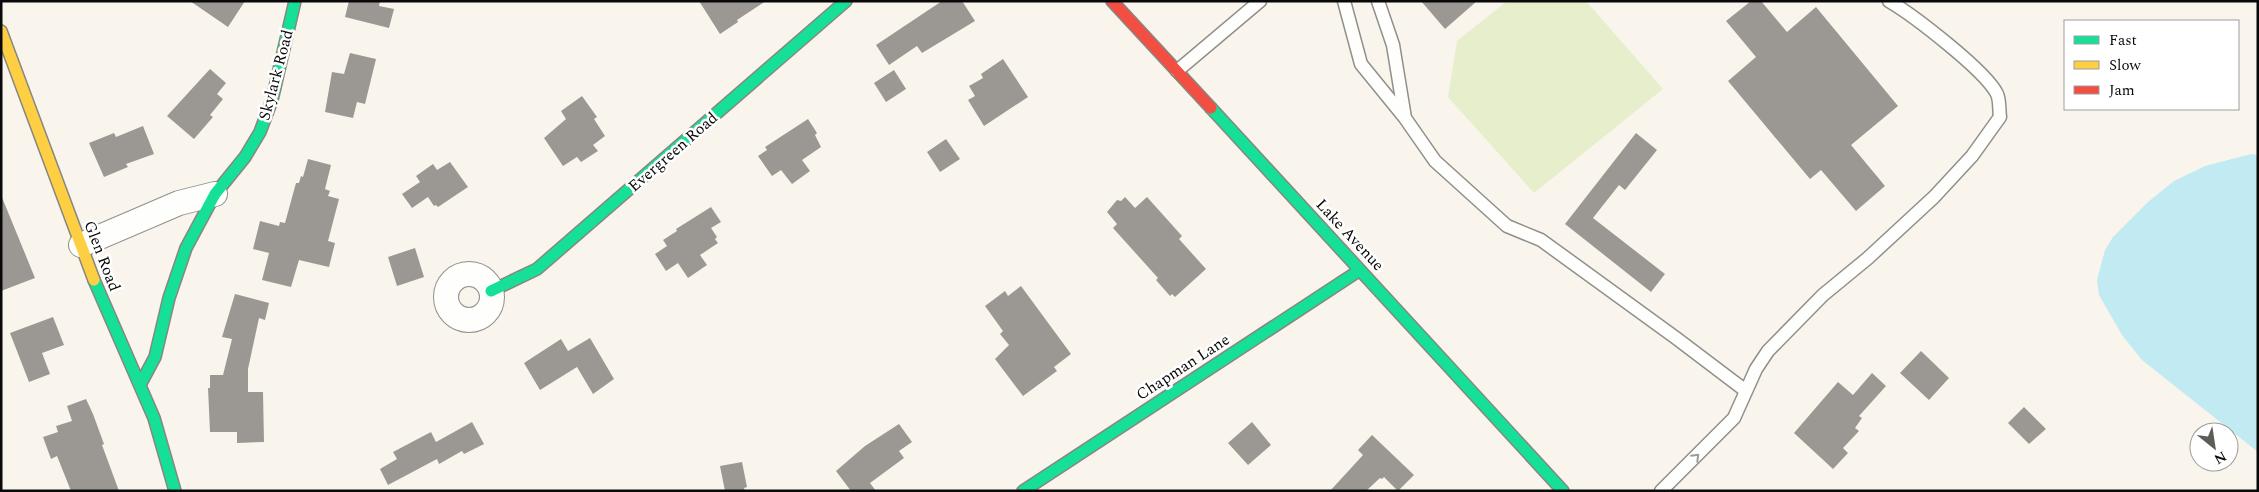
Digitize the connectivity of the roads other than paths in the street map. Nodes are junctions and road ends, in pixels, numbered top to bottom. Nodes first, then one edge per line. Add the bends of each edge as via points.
1 (295, 1) edge
2 (846, 1) edge
3 (1112, 1) edge
4 (1260, 1) edge
5 (1344, 1) edge
6 (1378, 1) edge
7 (1889, 1) edge
8 (1, 31) edge
9 (1177, 72) junction
10 (1405, 118) junction
11 (215, 194) junction
12 (80, 244) junction
13 (1360, 270) junction
14 (491, 291) dead end
15 (140, 385) junction
16 (1746, 391) junction
17 (175, 491) edge
18 (1023, 491) edge
19 (1563, 491) edge
20 (1661, 491) edge

1 - 11 street, Skylark Road via 272,100 260,132 245,157
2 - 14 street, Evergreen Road via 537,269
3 - 9 street, Lake Avenue
4 - 9 lane
5 - 10 lane via 1361,64
6 - 10 lane via 1393,45
7 - 16 lane via 1944,42 1982,76 1997,95 2000,117 1972,156 1934,197 1823,296 1768,351
8 - 12 street, Glen Road
9 - 13 street, Lake Avenue
10 - 16 lane via 1435,161 1508,226 1541,240
11 - 12 street via 179,203
11 - 15 street, Skylark Road via 186,248 168,298 155,357
12 - 15 street, Glen Road
13 - 18 street, Chapman Lane
13 - 19 street, Lake Avenue
15 - 17 street, Glen Road via 154,418
20 -> 16 lane via 1734,418

